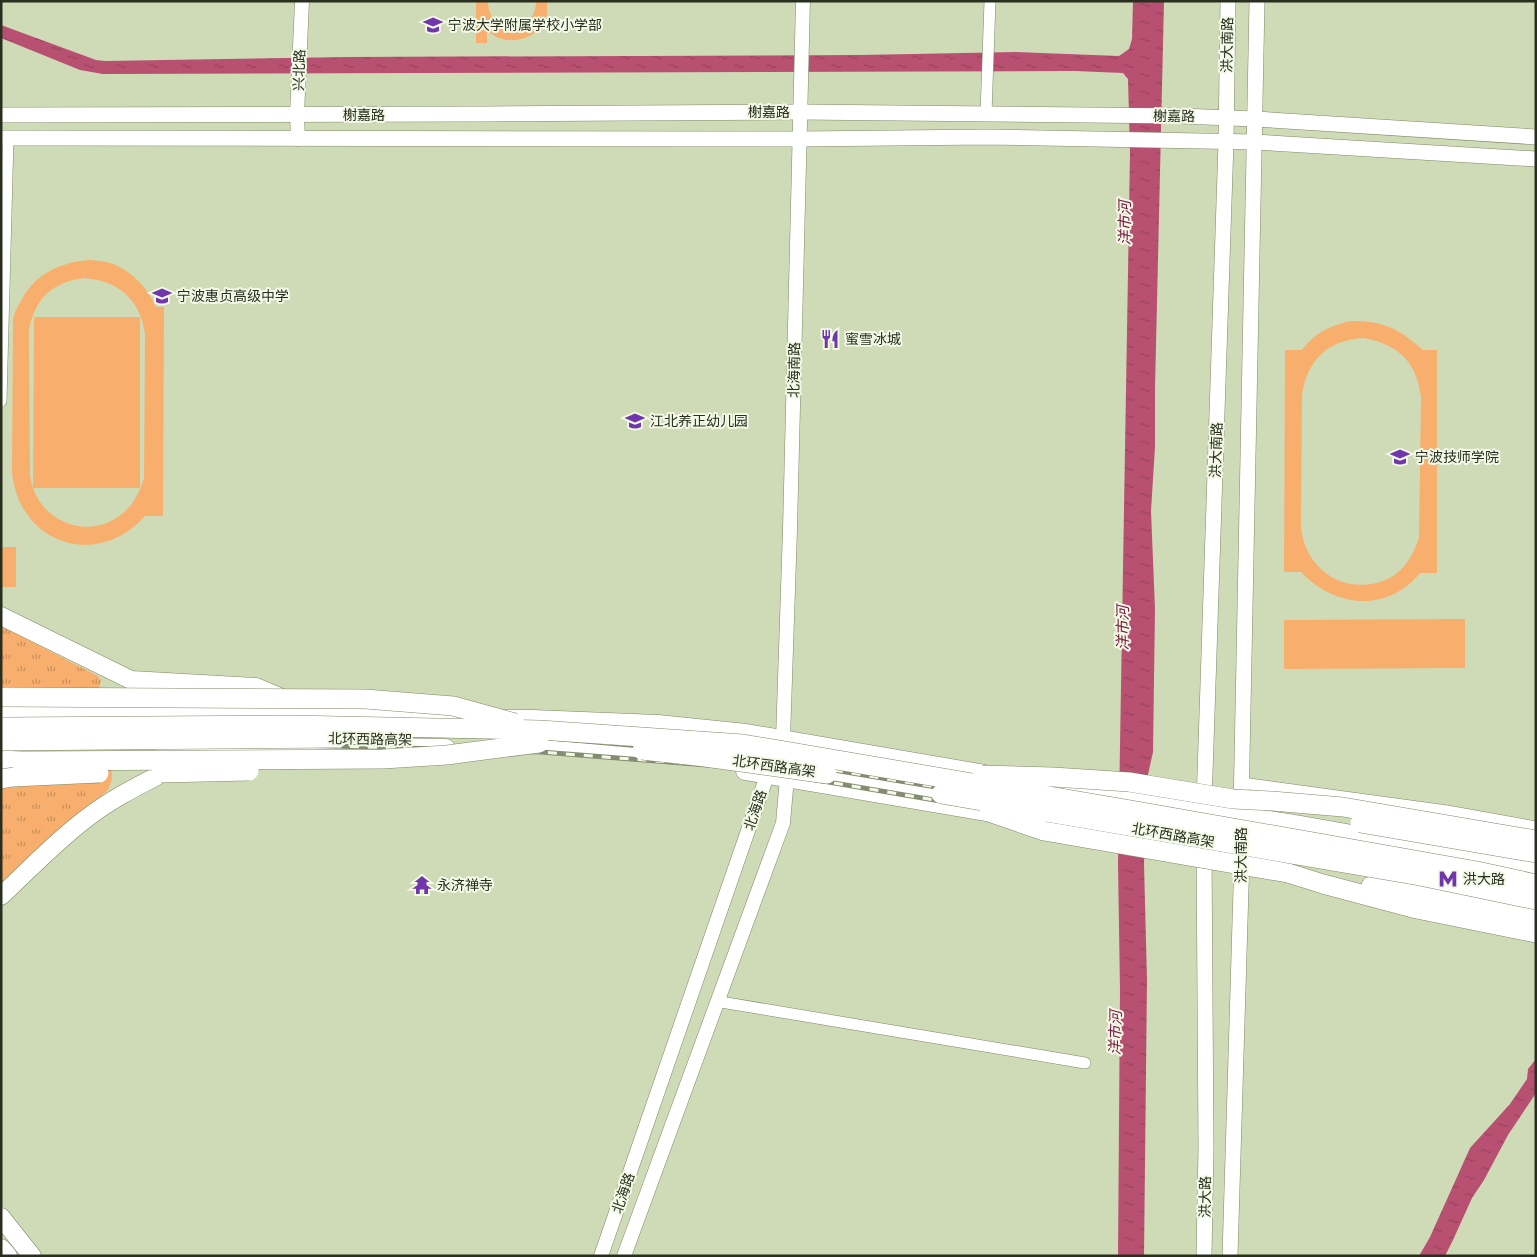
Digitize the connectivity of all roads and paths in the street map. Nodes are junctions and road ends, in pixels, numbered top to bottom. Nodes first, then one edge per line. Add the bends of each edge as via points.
1 (302, 1) edge
2 (803, 1) edge
3 (990, 1) edge
4 (1228, 1) edge
5 (1257, 1) edge
6 (800, 107) junction
7 (298, 109) junction
8 (986, 109) junction
9 (1, 116) edge
10 (1226, 118) junction
11 (1255, 119) junction
12 (1536, 137) edge
13 (5, 138) edge
14 (298, 139) junction
15 (800, 139) junction
16 (1226, 142) junction
17 (1255, 142) junction
18 (1536, 160) edge
19 (1, 401) edge
20 (1, 616) edge
21 (1, 697) edge
22 (1, 716) edge
23 (312, 716) junction
24 (1, 726) edge
25 (540, 737) junction
26 (783, 739) junction
27 (1, 741) edge
28 (206, 750) junction
29 (1, 753) edge
30 (342, 759) junction
31 (1, 760) edge
32 (911, 772) junction
33 (767, 775) junction
34 (787, 778) junction
35 (1, 779) edge
36 (941, 794) junction
37 (1238, 799) junction
38 (1204, 810) junction
39 (1536, 827) edge
40 (1536, 840) edge
41 (1204, 848) junction
42 (1242, 854) junction
43 (1536, 854) edge
44 (1536, 867) edge
45 (1288, 872) junction
46 (1536, 884) edge
47 (1, 896) edge
48 (1204, 899) joint
49 (1240, 899) joint
50 (1536, 900) edge
51 (1536, 907) edge
52 (1536, 916) edge
53 (1536, 933) edge
54 (722, 1002) dead end
55 (1085, 1063) dead end
56 (1, 1217) edge
57 (1, 1248) edge
58 (8, 1256) edge
59 (32, 1256) edge
60 (601, 1256) edge
61 (624, 1256) edge
62 (1204, 1256) edge
63 (1230, 1256) edge

1 - 7 street, 兴北路
2 - 6 street, 北海南路
3 - 8 street
4 - 10 main road, 洪大南路
5 - 11 main road, 洪大南路
6 - 7 main road, 榭嘉路
6 - 8 main road, 榭嘉路
6 - 15 street, 北海南路
7 - 9 main road, 榭嘉路
7 - 14 street, 兴北路
8 - 10 main road, 榭嘉路
10 - 11 main road, 榭嘉路
10 - 16 main road, 洪大南路
11 - 12 main road, 榭嘉路
11 - 17 main road, 洪大南路
13 - 14 main road, 榭嘉路
13 - 19 street
14 - 15 main road, 榭嘉路
15 - 16 main road, 榭嘉路 via 988,137
15 - 26 street, 北海南路
16 - 17 main road, 榭嘉路
16 - 38 main road, 洪大南路
17 - 18 main road, 榭嘉路
17 - 37 main road, 洪大南路
20 - 23 main road via 131,680 256,687 291,701
21 - 25 highway, bridge via 365,699 453,706
22 - 23 main road
23 - 26 main road via 658,724
24 - 25 highway, 北环西路高架, bridge via 292,725
25 - 27 highway, 北环西路高架, bridge via 499,741 346,738
25 - 30 highway, bridge via 447,754
25 - 32 highway, 北环西路高架, bridge via 743,744
25 - 36 highway, 北环西路高架, bridge via 816,772
26 - 33 street, 北海路
26 - 34 street, 北海路
26 - 38 main road
28 - 29 main road
28 - 33 main road via 324,746 528,750 701,764
28 - 47 main road via 120,795 86,818
30 - 31 highway, bridge
30 - 35 highway, bridge via 224,773 75,773
32 - 37 highway, bridge via 1129,782
32 - 46 highway, 北环西路高架, bridge via 1467,869
33 - 34 main road
33 - 60 street, 北海路
34 - 41 main road
34 - 61 street, 北海路 via 783,823
36 - 45 highway, bridge via 1044,832
36 - 50 highway, 北环西路高架, bridge via 1420,876
37 - 38 main road
37 - 39 street via 1447,811
37 - 40 highway, bridge via 1344,807
37 - 42 main road, 洪大南路
37 - 43 highway, bridge
37 - 44 main road via 1300,825
38 - 41 main road, 洪大南路
41 - 42 main road
41 - 48 main road, 洪大南路
42 - 49 main road, 洪大南路
42 - 51 main road
45 - 52 highway
45 - 53 highway via 1417,909
48 - 62 main road, 洪大路
49 - 63 main road, 洪大路
54 - 55 street
56 - 59 main road
57 - 58 main road

